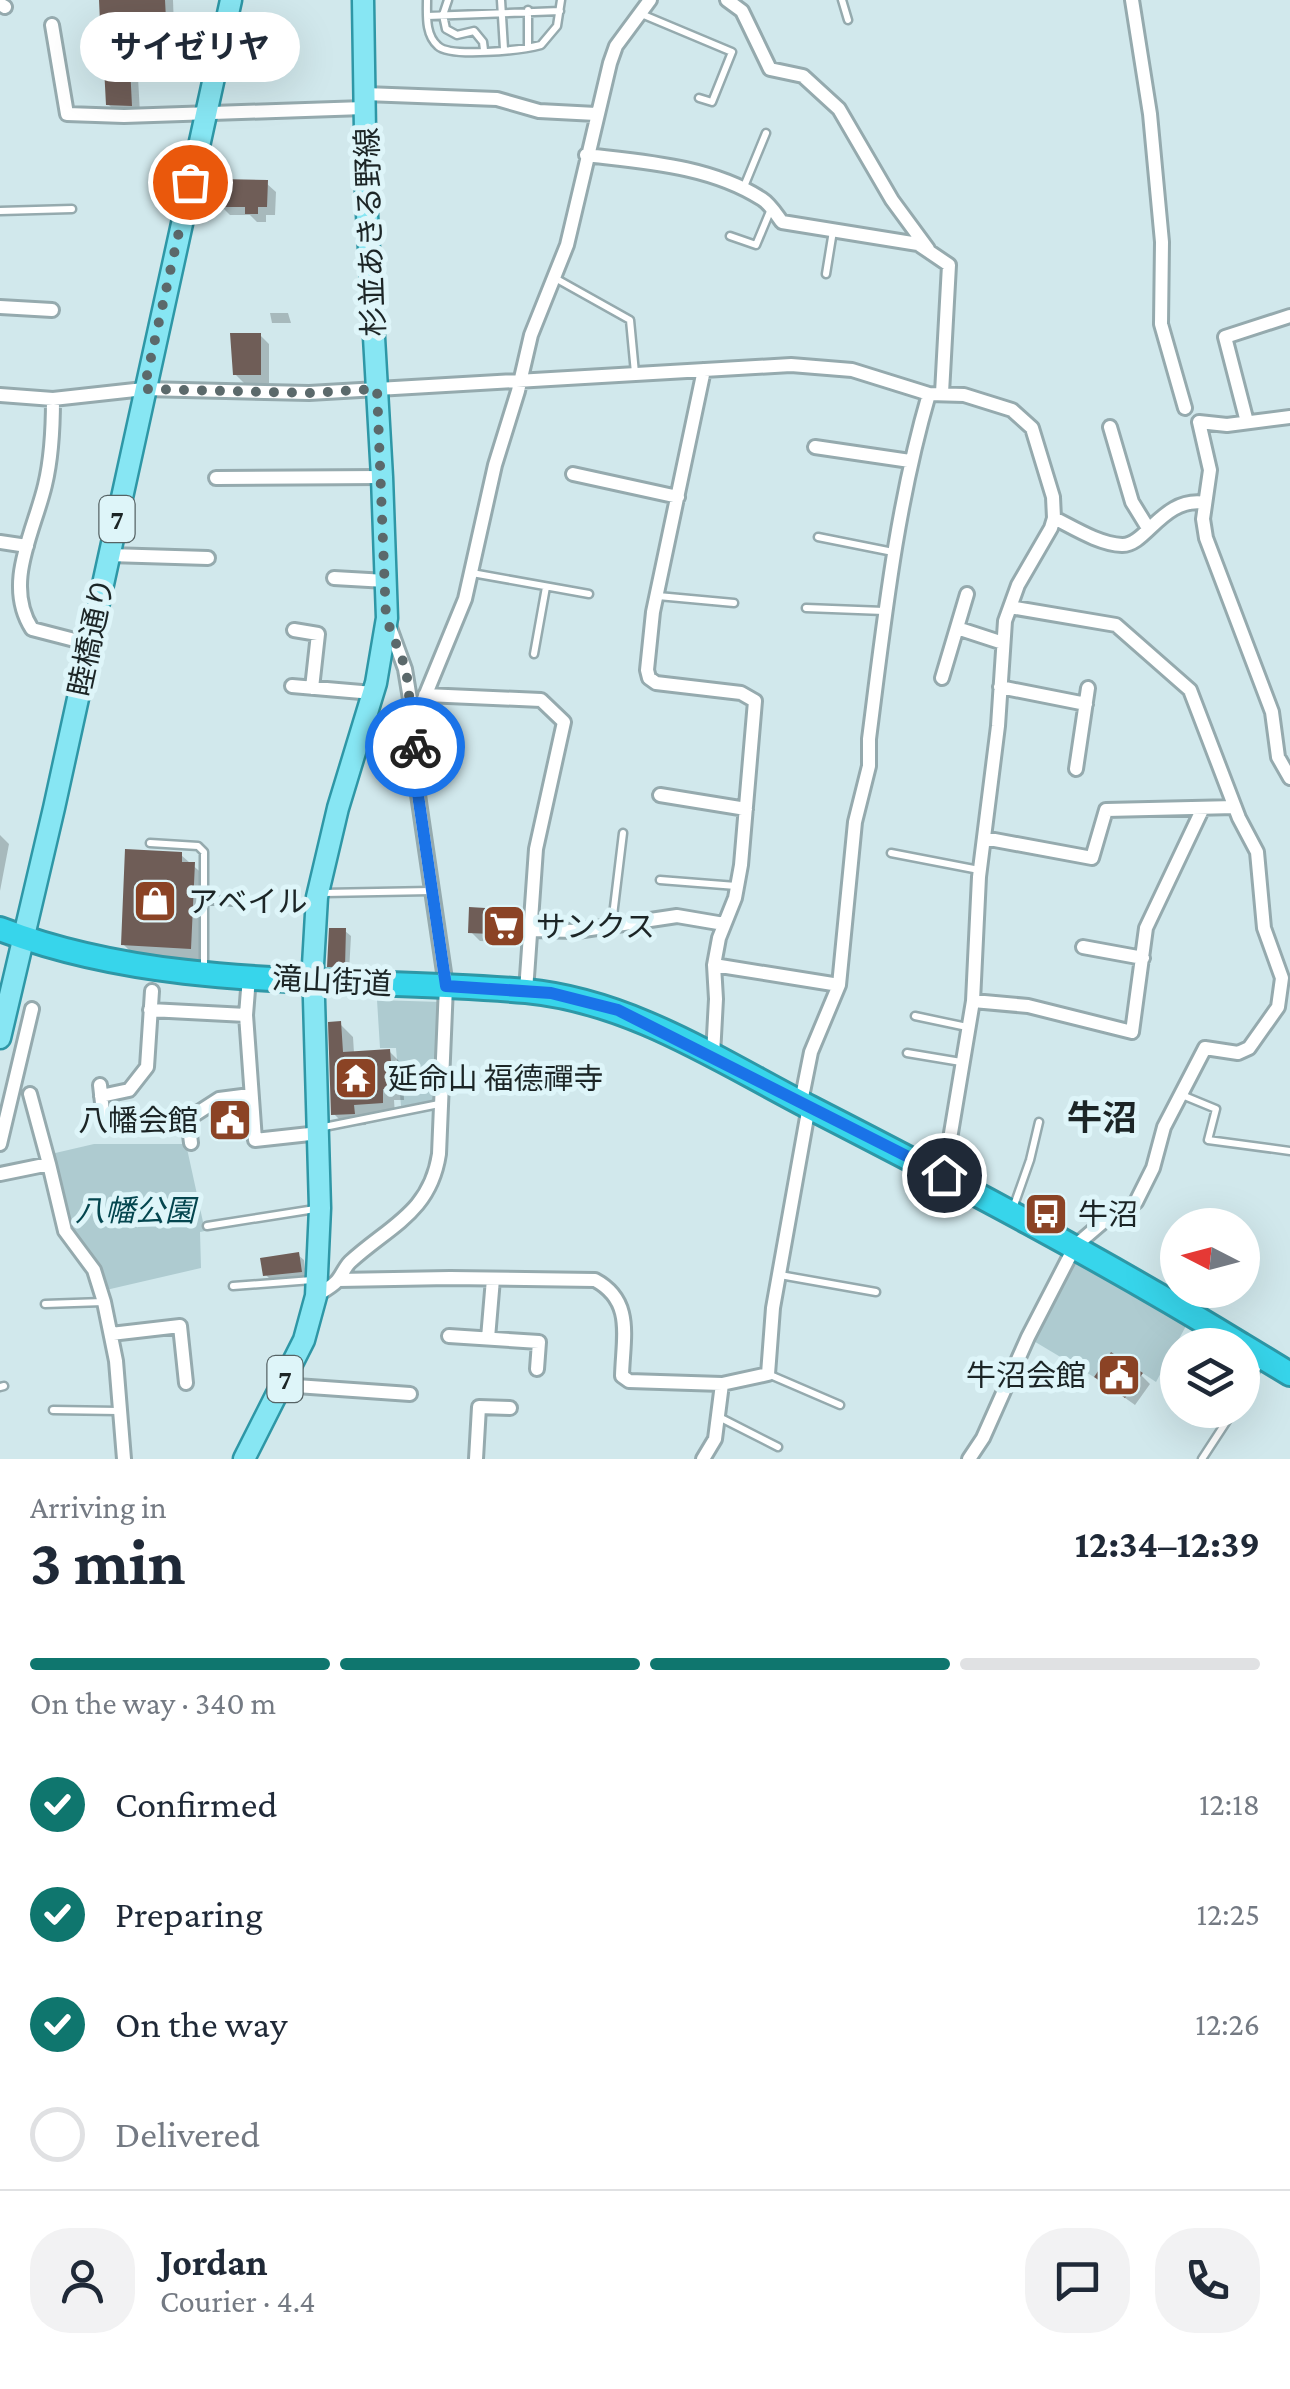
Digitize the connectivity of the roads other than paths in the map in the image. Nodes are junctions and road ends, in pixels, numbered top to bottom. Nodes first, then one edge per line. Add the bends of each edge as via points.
1 (231, 0) edge
2 (363, 0) edge
3 (427, 0) edge
4 (448, 0) edge
5 (501, 0) edge
6 (562, 0) edge
7 (650, 0) edge
8 (727, 0) edge
9 (842, 0) edge
10 (1132, 0) edge
11 (528, 10) junction
12 (560, 10) junction
13 (502, 12) junction
14 (639, 13) junction
15 (443, 15) junction
16 (427, 16) junction
17 (848, 20) dead end
18 (52, 26) dead end
19 (528, 48) junction
20 (504, 49) junction
21 (484, 50) junction
22 (699, 98) dead end
23 (365, 100) junction
24 (206, 112) junction
25 (596, 114) junction
26 (766, 134) dead end
27 (586, 155) junction
28 (742, 190) junction
29 (771, 208) junction
30 (72, 209) dead end
31 (0, 211) edge
32 (833, 230) junction
33 (730, 236) dead end
34 (929, 252) junction
35 (826, 274) dead end
36 (554, 278) junction
37 (0, 307) edge
38 (52, 310) dead end
39 (1290, 316) edge
40 (704, 370) junction
41 (635, 373) junction
42 (521, 378) junction
43 (144, 389) junction
44 (377, 389) junction
45 (935, 393) junction
46 (0, 395) edge
47 (53, 399) junction
48 (1185, 408) dead end
49 (1290, 417) edge
50 (1247, 422) junction
51 (1110, 427) dead end
52 (815, 447) dead end
53 (910, 461) junction
54 (573, 474) dead end
55 (382, 477) junction
56 (216, 478) dead end
57 (678, 497) junction
58 (1205, 503) junction
59 (1054, 518) junction
60 (1148, 528) junction
61 (818, 537) dead end
62 (0, 542) edge
63 (27, 546) junction
64 (893, 552) junction
65 (109, 555) junction
66 (208, 558) dead end
67 (471, 572) junction
68 (334, 578) dead end
69 (386, 581) junction
70 (546, 586) junction
71 (588, 594) dead end
72 (967, 594) dead end
73 (657, 596) junction
74 (734, 603) dead end
75 (806, 608) dead end
76 (1010, 608) junction
77 (886, 611) junction
78 (386, 618) junction
79 (957, 628) junction
80 (294, 630) dead end
81 (1003, 643) junction
82 (90, 644) junction
83 (534, 654) dead end
84 (942, 678) dead end
85 (292, 686) dead end
86 (1000, 687) junction
87 (312, 688) junction
88 (1088, 688) dead end
89 (373, 693) junction
90 (425, 695) junction
91 (1086, 704) junction
92 (414, 722) junction
93 (1076, 768) dead end
94 (1290, 778) edge
95 (660, 794) dead end
96 (1234, 807) junction
97 (746, 809) junction
98 (1202, 810) junction
99 (623, 833) dead end
100 (984, 838) junction
101 (150, 843) dead end
102 (891, 853) dead end
103 (980, 870) junction
104 (660, 880) dead end
105 (737, 886) junction
106 (432, 891) junction
107 (318, 892) junction
108 (203, 900) junction
109 (239, 902) dead end
110 (724, 924) junction
111 (612, 926) junction
112 (0, 929) edge
113 (530, 930) junction
114 (24, 938) junction
115 (1083, 947) dead end
116 (1142, 958) junction
117 (714, 965) junction
118 (203, 972) junction
119 (249, 977) junction
120 (314, 982) junction
121 (446, 986) junction
122 (839, 986) junction
123 (526, 990) junction
124 (152, 992) dead end
125 (973, 1001) junction
126 (32, 1009) dead end
127 (150, 1010) junction
128 (246, 1014) junction
129 (914, 1016) dead end
130 (969, 1028) junction
131 (0, 1038) edge
132 (908, 1054) dead end
133 (713, 1056) junction
134 (963, 1062) junction
135 (30, 1094) dead end
136 (1181, 1094) junction
137 (250, 1095) junction
138 (440, 1104) junction
139 (805, 1104) junction
140 (104, 1112) dead end
141 (1039, 1122) dead end
142 (319, 1130) junction
143 (191, 1143) dead end
144 (0, 1144) edge
145 (1290, 1151) edge
146 (49, 1164) junction
147 (0, 1174) edge
148 (944, 1175) junction
149 (320, 1208) junction
150 (1012, 1212) junction
151 (207, 1226) dead end
152 (1075, 1246) junction
153 (778, 1275) junction
154 (494, 1279) junction
155 (324, 1285) junction
156 (234, 1286) dead end
157 (876, 1292) dead end
158 (104, 1302) junction
159 (45, 1304) dead end
160 (1213, 1328) edge
161 (112, 1334) junction
162 (449, 1336) dead end
163 (488, 1338) junction
164 (1260, 1356) edge
165 (1263, 1358) junction
166 (1260, 1363) edge
167 (537, 1369) dead end
168 (1289, 1371) edge
169 (768, 1374) junction
170 (186, 1382) dead end
171 (722, 1384) junction
172 (282, 1385) junction
173 (410, 1394) dead end
174 (840, 1405) dead end
175 (510, 1408) dead end
176 (53, 1410) dead end
177 (118, 1411) junction
178 (718, 1416) junction
179 (1222, 1428) edge
180 (778, 1447) dead end
181 (124, 1459) edge
182 (244, 1459) edge
183 (476, 1459) edge
184 (703, 1459) edge
185 (969, 1459) edge
186 (1202, 1459) edge

1 - 24 main road, 睦橋通り / 7
2 - 23 main road, 杉並あきる野線 / 7
3 - 16 lane
4 - 15 lane
5 - 13 lane
6 - 12 lane
7 - 14 street
8 - 34 street via 742,10 770,68 803,76 839,110
9 - 17 lane
10 - 48 street via 1162,242 1161,324
11 - 12 lane
11 - 13 lane
11 - 19 lane
12 - 19 lane via 548,40
13 - 15 lane
13 - 20 lane
14 - 22 lane via 732,52 712,102
14 - 25 street via 616,46
15 - 16 lane
15 - 21 lane via 451,34 474,31
16 - 21 lane via 440,48
18 - 24 street via 68,114
19 - 20 lane
20 - 21 lane
23 - 24 street
23 - 25 street via 497,99 539,111
23 - 44 main road, 杉並あきる野線 / 7
24 - 43 main road, 睦橋通り / 7
25 - 27 street
26 - 28 lane
27 - 28 street via 659,163
27 - 36 street
28 - 29 street
29 - 32 street via 782,222
29 - 33 lane via 756,245
30 - 31 lane
32 - 34 street via 918,244
32 - 35 lane
34 - 45 street via 949,264
36 - 41 lane via 630,320
36 - 42 street
37 - 38 street
39 - 50 street via 1225,337
40 - 41 street
40 - 45 street via 852,370
40 - 57 street
41 - 42 street
42 - 44 street
42 - 67 street
43 - 44 street
43 - 47 street
43 - 65 main road, 睦橋通り / 7
44 - 55 main road, 杉並あきる野線 / 7
45 - 53 street
45 - 59 street via 964,395 1023,417 1042,458
46 - 47 street
47 - 63 street via 53,443
49 - 50 street
50 - 58 street via 1199,422 1210,470
51 - 60 street via 1132,502
52 - 53 street
53 - 64 street
54 - 57 street
55 - 56 street
55 - 69 main road, 杉並あきる野線 / 7
57 - 73 street
58 - 60 street via 1190,501
58 - 94 street via 1206,538
59 - 60 street via 1122,545
59 - 76 street
61 - 64 lane
62 - 63 street
63 - 82 street via 18,580 28,624 38,633
64 - 77 street
65 - 66 street
65 - 82 main road, 睦橋通り / 7
67 - 70 lane
67 - 90 street
68 - 69 street
69 - 78 main road, 杉並あきる野線 / 7
70 - 71 lane
70 - 83 lane
72 - 79 street
73 - 74 lane
73 - 97 street via 649,678 742,693 755,701
75 - 77 lane
76 - 81 street
76 - 96 street via 1116,625 1180,678
77 - 122 street
78 - 89 main road, 杉並あきる野線 / 7
78 - 92 street via 406,669
79 - 81 street
79 - 84 street
80 - 87 street via 318,634
81 - 86 street
82 - 114 main road, 睦橋通り / 7
85 - 87 street
86 - 91 street
86 - 100 street
87 - 89 street
88 - 91 street
89 - 107 main road, 杉並あきる野線 / 7
90 - 92 street
90 - 113 street via 542,700 564,722 536,849
91 - 93 street
92 - 106 street
95 - 97 street
96 - 98 street
96 - 136 street via 1258,852 1264,928 1280,966 1282,993 1249,1048 1205,1048
97 - 105 street
98 - 100 street via 1106,810 1092,858
98 - 116 street via 1146,928
99 - 111 lane
100 - 103 street
101 - 108 lane via 204,852
102 - 103 lane
103 - 125 street
104 - 105 lane
105 - 110 street
106 - 107 lane
106 - 121 street
107 - 120 main road, 杉並あきる野線 / 7
108 - 109 lane
108 - 118 lane
110 - 111 street via 677,916
110 - 117 street
111 - 113 street
112 - 114 highway, 滝山街道
113 - 123 street
114 - 118 highway, 滝山街道 via 91,957
114 - 131 main road, 睦橋通り / 7
115 - 116 street
116 - 125 street via 1132,1032 1028,1006
117 - 122 street
117 - 133 street
118 - 119 highway, 滝山街道
119 - 120 highway, 滝山街道
119 - 128 street
120 - 121 highway, 滝山街道
120 - 142 main road, 杉並あきる野線 / 7
121 - 123 highway, 滝山街道
121 - 138 street
122 - 139 street via 810,1052
123 - 133 highway, 滝山街道 via 618,1010
124 - 127 street
125 - 130 street
126 - 144 street
127 - 128 street
127 - 140 street via 147,1067 128,1090 100,1090
128 - 137 street
129 - 130 lane
130 - 134 street
132 - 134 lane
133 - 139 highway, 滝山街道
134 - 148 street
135 - 146 street
136 - 145 lane via 1216,1109 1208,1140
136 - 152 street via 1136,1202
137 - 142 street via 256,1140
137 - 143 street via 219,1099 188,1118
138 - 142 lane
138 - 155 street via 439,1154 428,1193
139 - 148 highway, 滝山街道
139 - 153 street
141 - 150 lane
142 - 149 main road, 杉並あきる野線 / 7
146 - 147 street
146 - 158 street via 65,1231 94,1270
148 - 150 highway, 滝山街道
149 - 151 lane
149 - 155 main road, 杉並あきる野線 / 7
150 - 152 highway, 滝山街道
152 - 160 highway, 滝山街道
152 - 185 street
153 - 157 lane
153 - 169 street
154 - 155 street
154 - 163 street
154 - 171 street via 595,1280 614,1290 623,1308 622,1376
155 - 156 lane
155 - 172 main road, 杉並あきる野線 / 7
158 - 159 lane
158 - 161 street
161 - 170 street via 180,1326
161 - 177 street
162 - 163 street
163 - 167 street via 538,1342
164 - 165 highway, 滝山街道
165 - 166 lane
165 - 168 highway, 滝山街道
169 - 171 street
169 - 174 lane
171 - 178 street
172 - 173 street
172 - 182 main road, 杉並あきる野線 / 7
175 - 183 street via 480,1408
176 - 177 lane
177 - 181 street
178 - 180 lane
178 - 184 street
179 - 186 lane

